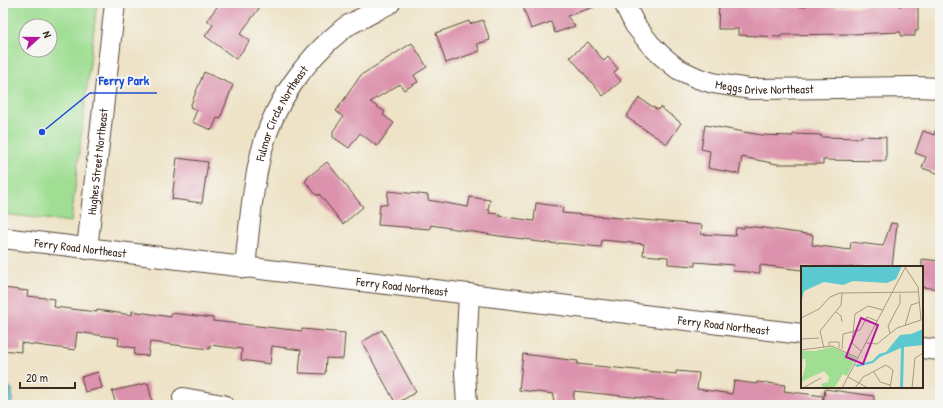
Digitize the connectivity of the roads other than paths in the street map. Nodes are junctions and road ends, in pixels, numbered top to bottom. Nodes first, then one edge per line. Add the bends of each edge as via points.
1 (115, 3) edge
2 (390, 3) edge
3 (624, 3) edge
4 (940, 88) edge
5 (3, 238) edge
6 (87, 249) junction
7 (245, 268) junction
8 (469, 294) junction
9 (801, 334) edge
10 (923, 348) edge
11 (940, 350) edge
12 (183, 398) dead end
13 (223, 405) edge
14 (467, 405) edge

1 - 6 street, Hughes Street Northeast
2 - 7 street, Fulmar Circle Northeast via 346,27 323,46 287,91 262,152 254,189
3 - 4 street, Meggs Drive Northeast via 635,25 662,56 678,69 712,83 750,89
5 - 6 street, Ferry Road Northeast
6 - 7 street, Ferry Road Northeast
7 - 8 street, Ferry Road Northeast
8 - 9 street, Ferry Road Northeast
8 - 14 street via 465,373
10 - 11 street
12 - 13 street

